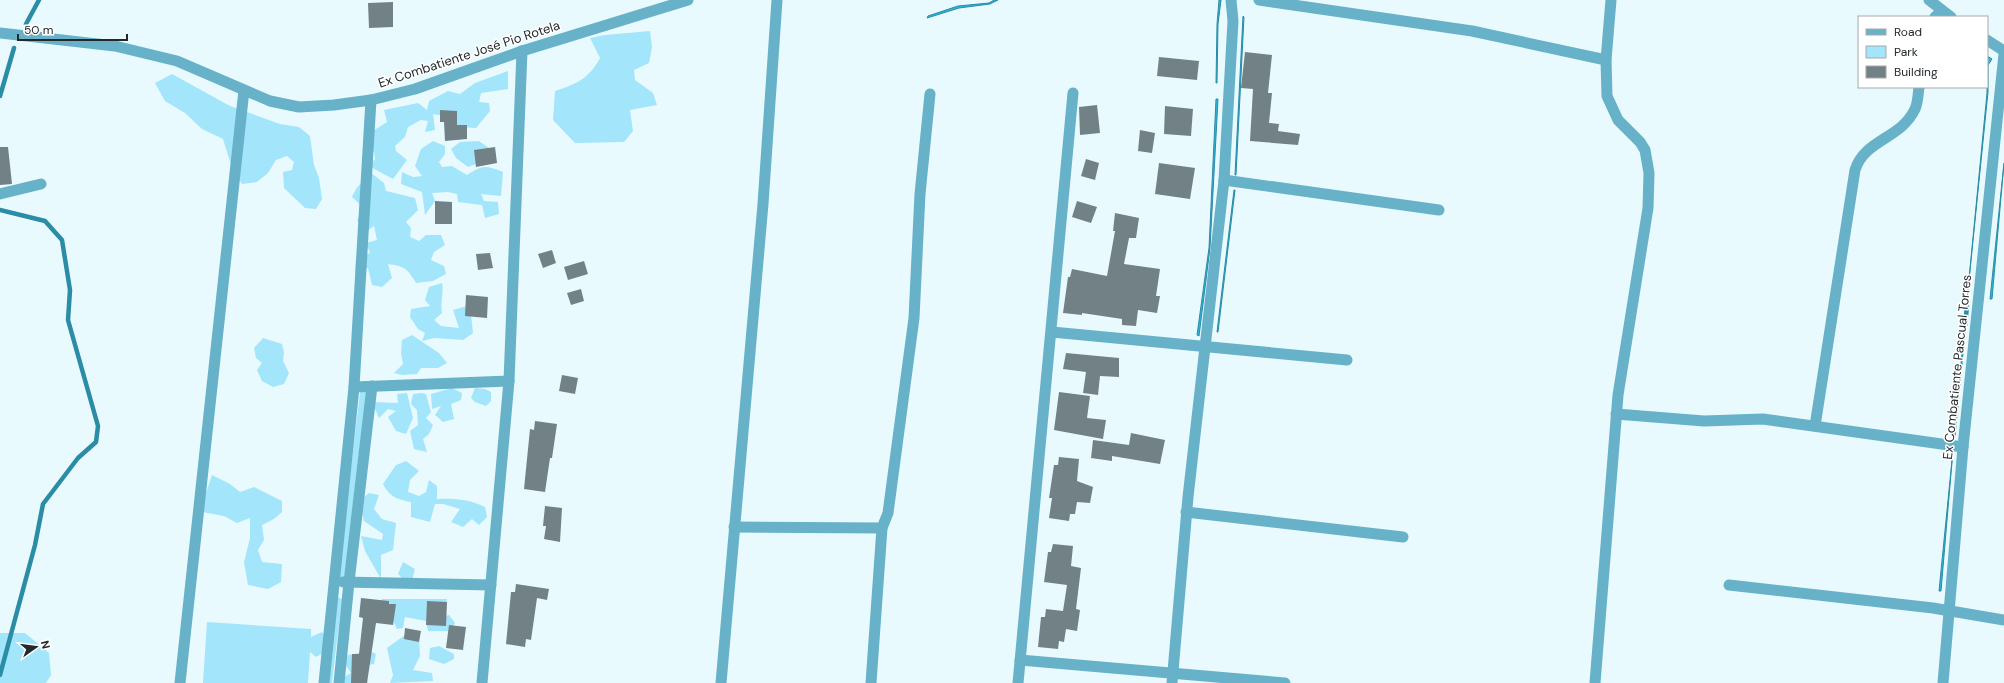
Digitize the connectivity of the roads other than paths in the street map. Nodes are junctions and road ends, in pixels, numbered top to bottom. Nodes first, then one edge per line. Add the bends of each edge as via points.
1 (688, 0) edge
2 (777, 0) edge
3 (1231, 0) edge
4 (1259, 0) edge
5 (1611, 0) edge
6 (1929, 0) edge
7 (1938, 14) edge
8 (0, 33) edge
9 (1988, 41) edge
10 (522, 51) junction
11 (2004, 51) edge
12 (2004, 54) edge
13 (1606, 60) junction
14 (1919, 88) edge
15 (244, 90) junction
16 (1072, 93) dead end
17 (930, 94) dead end
18 (371, 100) junction
19 (1224, 180) junction
20 (42, 184) dead end
21 (0, 194) edge
22 (1439, 210) dead end
23 (1052, 332) junction
24 (1206, 346) junction
25 (1347, 360) dead end
26 (509, 381) junction
27 (372, 386) junction
28 (354, 387) junction
29 (1616, 414) junction
30 (1815, 426) junction
31 (1962, 447) junction
32 (1186, 512) junction
33 (734, 527) junction
34 (882, 528) junction
35 (1403, 537) dead end
36 (334, 582) junction
37 (349, 582) junction
38 (491, 585) junction
39 (1729, 585) dead end
40 (1950, 610) junction
41 (2004, 620) edge
42 (1020, 660) junction
43 (1173, 678) edge
44 (180, 683) edge
45 (324, 683) edge
46 (339, 683) edge
47 (482, 683) edge
48 (721, 683) edge
49 (871, 683) edge
50 (1018, 683) edge
51 (1285, 683) edge
52 (1596, 683) edge
53 (1943, 683) edge

1 - 10 street, Ex Combatiente José Pio Rotela
2 - 33 street via 762,211
3 - 19 street via 1233,21
4 - 13 street via 1472,31
5 - 13 street
6 - 7 street
8 - 15 street, Ex Combatiente José Pio Rotela via 115,46 177,61
9 - 11 street
10 - 18 street, Ex Combatiente José Pio Rotela via 415,89
10 - 26 street
12 - 31 street, Ex Combatiente Pascual Torres
13 - 29 street via 1607,96 1611,108 1618,120 1645,150 1649,173 1648,208
14 - 30 street via 1916,107 1910,117 1894,134 1864,152 1854,170
15 - 18 street, Ex Combatiente José Pio Rotela via 299,107
15 - 44 street
16 - 23 street
17 - 34 street via 920,194 913,326 888,513
18 - 28 street
19 - 22 street
19 - 24 street
20 - 21 street
23 - 24 street
23 - 42 street
24 - 25 street
24 - 32 street
26 - 27 street
26 - 38 street
27 - 28 street
27 - 37 street
28 - 36 street
29 - 30 street via 1704,421 1763,419
29 - 52 street
30 - 31 street
31 - 40 street, Ex Combatiente Pascual Torres
32 - 35 street
32 - 43 street
33 - 34 street
33 - 48 street
34 - 49 street
36 - 37 street
36 - 45 street
37 - 38 street
37 - 46 street
38 - 47 street
39 - 40 street
40 - 41 street
40 - 53 street, Ex Combatiente Pascual Torres
42 - 43 street
42 - 50 street
43 - 51 street

